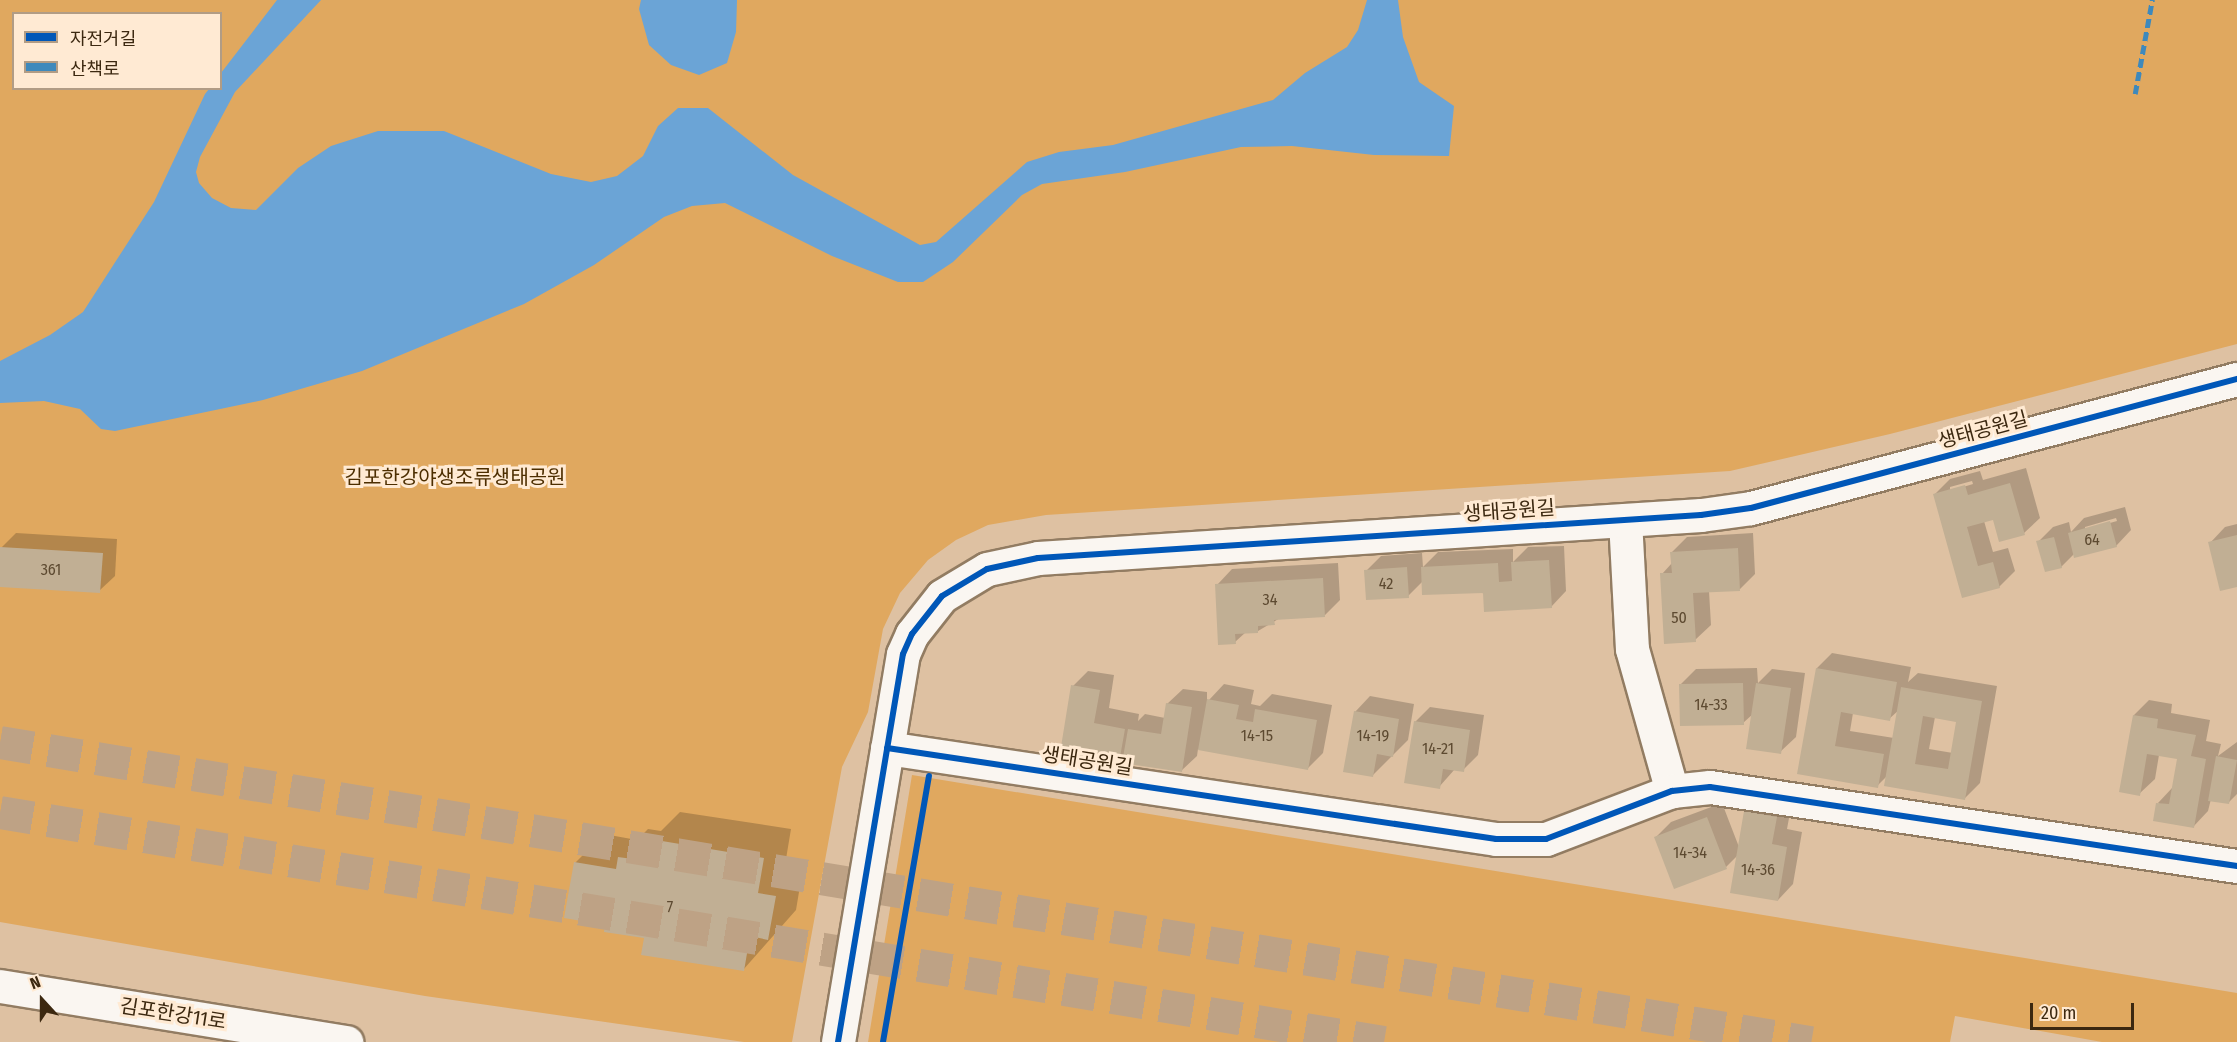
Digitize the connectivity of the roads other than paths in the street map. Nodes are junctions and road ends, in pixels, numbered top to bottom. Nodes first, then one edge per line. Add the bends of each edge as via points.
1 (2237, 379) edge
2 (1625, 519) junction
3 (887, 748) junction
4 (1672, 791) junction
5 (2237, 866) edge
6 (0, 986) edge
7 (0, 997) edge
8 (253, 1042) edge
9 (347, 1042) edge
10 (838, 1042) edge

1 - 2 street, 생태공원길 via 1751,508
2 - 3 street, 생태공원길 via 1038,558 987,569 942,596 912,634 899,671
2 - 4 street via 1632,649
3 - 4 street, 생태공원길 via 1524,841 1570,832
3 - 10 street, 생태공원길
4 - 5 street, 생태공원길 via 1731,788
6 - 9 street, 김포한강11로
7 - 8 street, 김포한강11로

